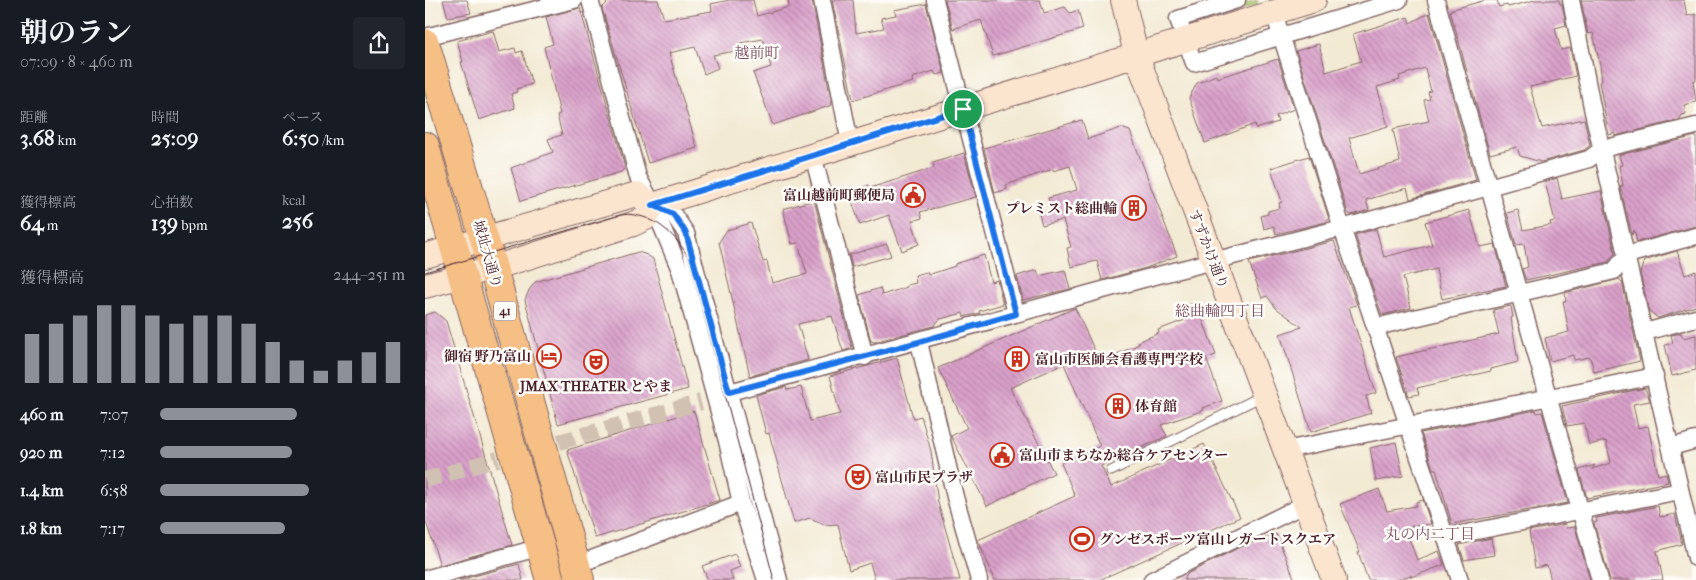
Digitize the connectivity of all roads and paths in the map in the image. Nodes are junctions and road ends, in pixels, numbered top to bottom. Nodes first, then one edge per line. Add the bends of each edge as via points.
1 (574, 0) edge
2 (590, 0) edge
3 (822, 0) edge
4 (935, 0) edge
5 (1123, 0) edge
6 (1237, 0) edge
7 (1314, 0) edge
8 (1399, 0) edge
9 (1437, 0) edge
10 (1571, 0) edge
11 (1351, 6) edge
12 (1274, 13) junction
13 (1281, 36) junction
14 (425, 37) edge
15 (1184, 40) junction
16 (425, 44) edge
17 (1136, 54) junction
18 (963, 109) junction
19 (1696, 126) edge
20 (850, 143) junction
21 (425, 146) edge
22 (1602, 149) junction
23 (813, 154) junction
24 (1490, 187) junction
25 (653, 205) junction
26 (1342, 228) junction
27 (1696, 236) edge
28 (484, 238) junction
29 (454, 247) junction
30 (1627, 255) junction
31 (425, 256) edge
32 (1213, 262) junction
33 (493, 268) junction
34 (461, 276) junction
35 (425, 286) edge
36 (1520, 294) junction
37 (1016, 314) junction
38 (1696, 318) edge
39 (1376, 327) junction
40 (1645, 332) junction
41 (919, 342) junction
42 (865, 357) junction
43 (1655, 376) junction
44 (722, 394) junction
45 (1265, 394) junction
46 (1549, 398) junction
47 (1408, 426) junction
48 (1696, 440) edge
49 (1671, 447) junction
50 (1285, 450) junction
51 (1111, 470) dead end
52 (1680, 491) junction
53 (741, 503) junction
54 (1305, 504) junction
55 (1580, 511) junction
56 (1692, 520) edge
57 (1447, 537) junction
58 (541, 547) junction
59 (1696, 558) edge
60 (578, 572) edge
61 (1173, 575) edge
62 (426, 576) edge
63 (550, 580) edge
64 (766, 580) edge
65 (779, 580) edge
66 (979, 580) edge
67 (1152, 580) edge
68 (1333, 580) edge
69 (1460, 580) edge
70 (1600, 580) edge

1 - 14 street
2 - 25 street via 638,177
3 - 20 street
4 - 18 street
5 - 17 street, すずかけ通り
6 - 15 street via 1178,19
7 - 12 street
8 - 11 street
9 - 24 street
10 - 22 street
11 - 13 street
12 - 13 street
12 - 15 street
13 - 15 street via 1194,63
13 - 26 street
15 - 17 street
16 - 28 highway, 城址大通り / 41
17 - 18 street
17 - 32 street, すずかけ通り
18 - 20 street
18 - 37 street
19 - 22 street
20 - 23 street
21 - 29 highway, 41
22 - 24 street via 1589,160
22 - 30 street
23 - 25 street
23 - 42 street
24 - 26 street
24 - 36 street
25 - 28 street via 637,194
25 - 33 street via 646,218 633,224
25 - 44 street via 680,270
26 - 32 street
26 - 39 street
27 - 30 street
28 - 29 street
28 - 33 highway, 城址大通り / 41
29 - 31 street
29 - 34 highway, 41
30 - 36 street via 1614,270
30 - 40 street
32 - 37 street
32 - 45 street, すずかけ通り
33 - 34 street
33 - 60 highway, 城址大通り / 41
34 - 35 street
34 - 58 highway, 41
36 - 39 street
36 - 46 street
37 - 41 street
38 - 40 street
39 - 47 street
40 - 43 street
41 - 42 street
41 - 66 street via 955,498
42 - 44 street
43 - 46 street
43 - 49 street
44 - 53 street
44 - 65 street
45 - 50 street, すずかけ通り
45 - 51 lane
46 - 47 street
46 - 55 street
47 - 50 street
47 - 57 street
48 - 49 street
49 - 52 street
50 - 54 street, すずかけ通り
52 - 55 street
52 - 56 street
53 - 60 street
53 - 64 street
54 - 61 street
54 - 68 street, すずかけ通り
55 - 57 street
55 - 70 street
56 - 59 street
57 - 69 street
58 - 62 street
58 - 63 highway, 41
61 - 67 street

